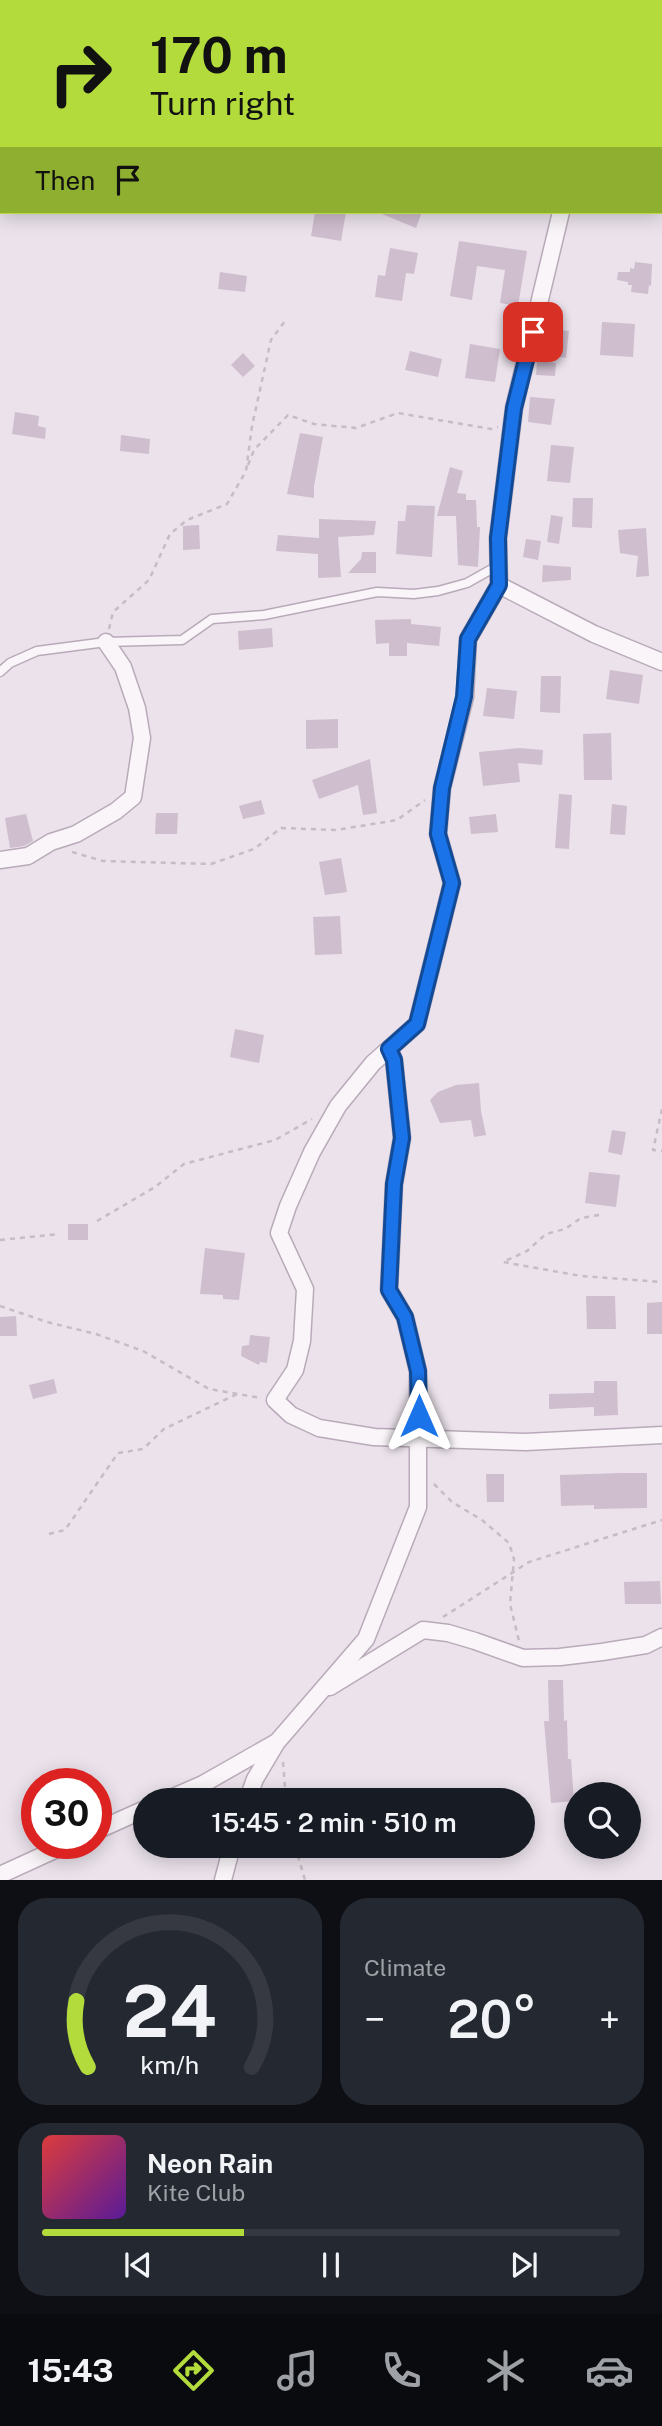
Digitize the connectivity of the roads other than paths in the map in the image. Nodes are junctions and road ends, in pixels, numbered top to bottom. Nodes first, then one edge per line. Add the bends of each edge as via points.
1 (561, 214) edge
2 (499, 565) junction
3 (499, 585) junction
4 (106, 642) junction
5 (662, 662) edge
6 (0, 672) edge
7 (0, 860) edge
8 (389, 1049) junction
9 (662, 1435) edge
10 (419, 1438) junction
11 (662, 1637) edge
12 (315, 1697) junction
13 (277, 1742) junction
14 (194, 1788) edge
15 (252, 1788) edge
16 (133, 1814) edge
17 (112, 1824) edge
18 (229, 1858) edge
19 (36, 1859) edge
20 (0, 1875) edge
21 (223, 1880) edge

1 - 2 street via 514,408 498,538
2 - 3 street
2 - 4 lane via 467,583 438,591 377,592 264,615 212,619 182,640
3 - 5 street via 594,634
3 - 8 street via 468,639 464,697 442,788 438,834 452,883 417,1024
4 - 6 lane via 37,651
4 - 7 street via 123,667 137,708 142,738 133,797 76,834 28,856
8 - 10 street via 402,1138 394,1184 389,1290 405,1317 418,1371
8 - 10 street via 338,1107 312,1152 279,1233 304,1289 302,1341 295,1370 275,1400 291,1415 319,1429
9 - 10 street via 526,1442
10 - 12 street via 418,1507 366,1639
11 - 12 street via 646,1645 602,1652 523,1658 423,1630
12 - 13 street
13 - 14 street
13 - 15 street
16 - 17 street
18 - 21 street
19 - 20 street

